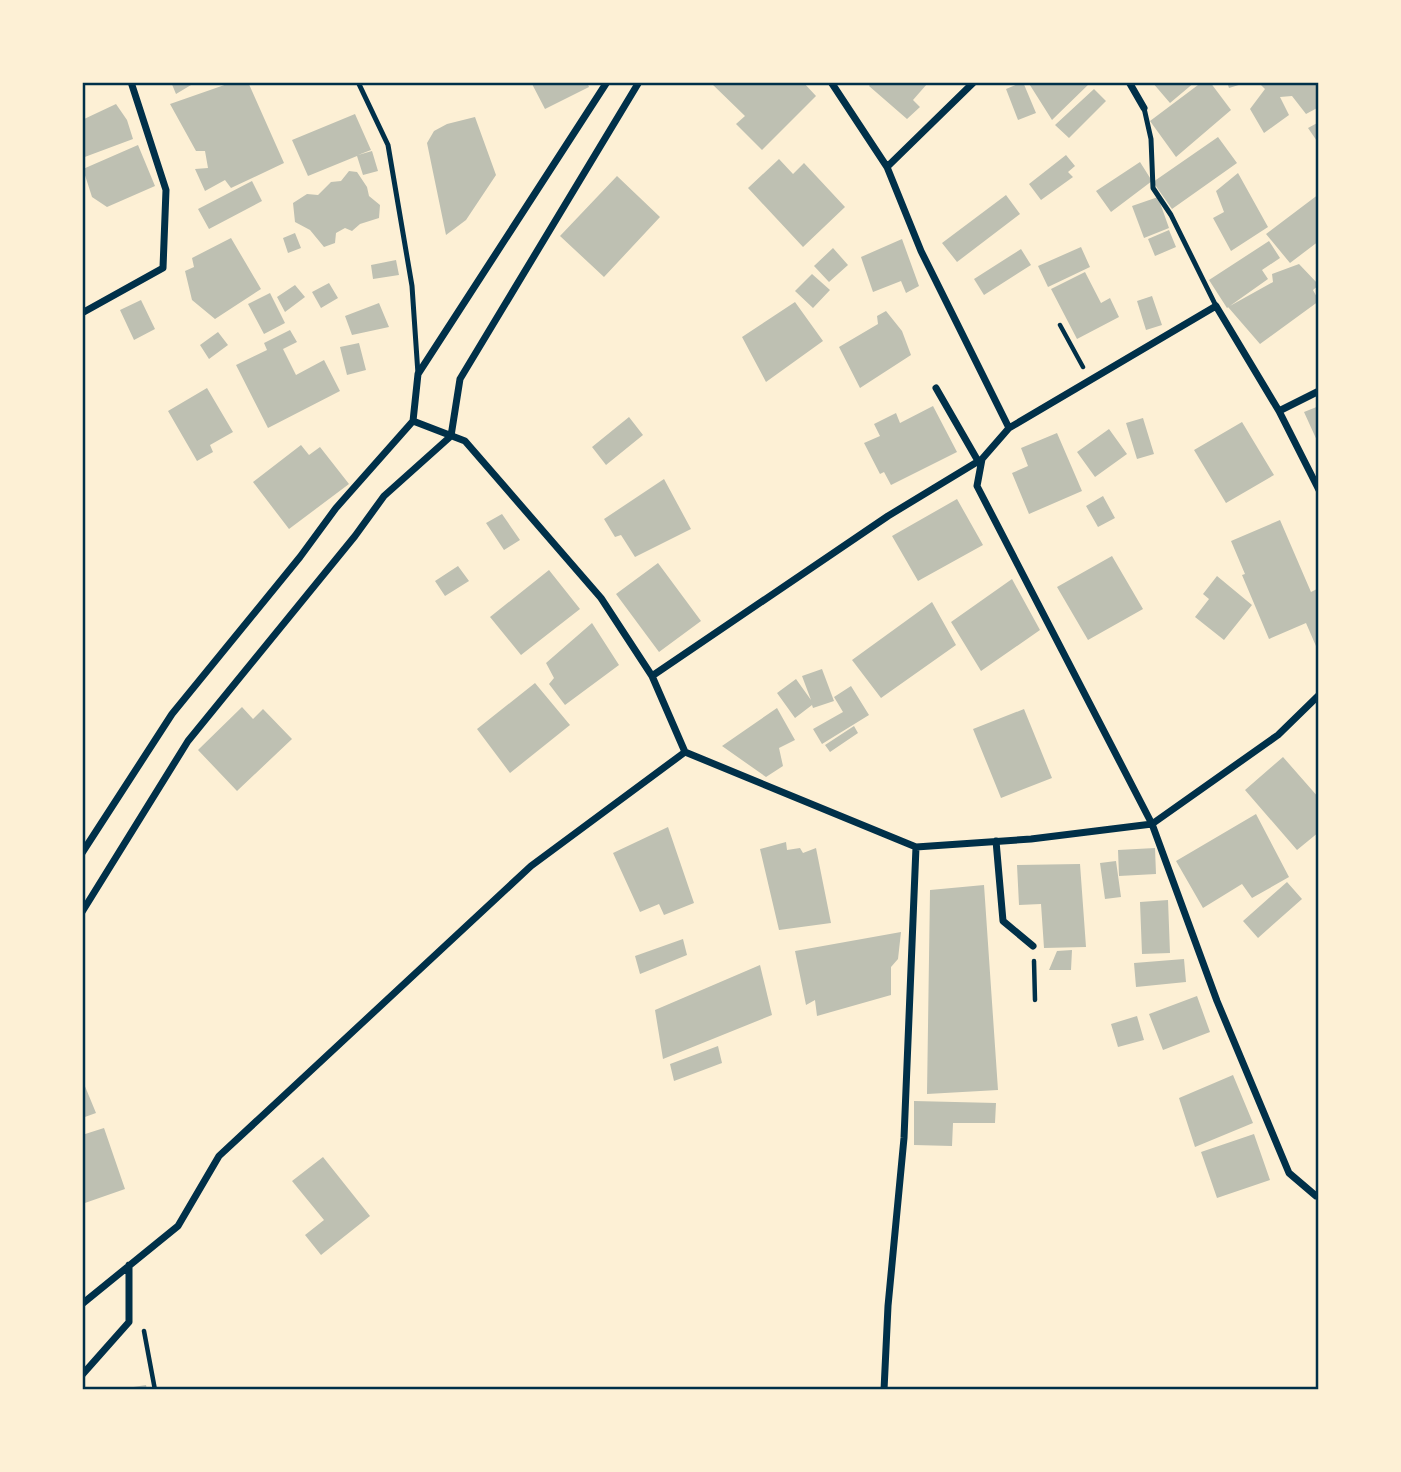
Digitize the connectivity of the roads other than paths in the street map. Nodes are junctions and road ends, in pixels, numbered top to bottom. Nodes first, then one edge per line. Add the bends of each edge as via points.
1 (131, 82) edge
2 (358, 82) edge
3 (607, 82) edge
4 (639, 82) edge
5 (831, 82) edge
6 (974, 82) edge
7 (1129, 82) edge
8 (1144, 108) joint
9 (887, 167) junction
10 (1216, 306) junction
11 (82, 313) edge
12 (418, 374) junction
13 (936, 387) dead end
14 (1319, 391) edge
15 (1279, 411) junction
16 (413, 421) junction
17 (1009, 428) junction
18 (451, 436) junction
19 (980, 460) junction
20 (1319, 490) edge
21 (652, 676) junction
22 (1319, 695) edge
23 (685, 752) junction
24 (1152, 824) junction
25 (996, 841) junction
26 (916, 847) junction
27 (82, 853) edge
28 (82, 912) edge
29 (1033, 946) road end
30 (1319, 1195) edge
31 (129, 1265) junction
32 (82, 1304) edge
33 (82, 1375) edge
34 (884, 1390) edge

1 - 11 street via 166,190 163,268
2 - 12 lane via 388,145 412,286
3 - 12 street
4 - 18 street via 460,379
5 - 9 street
6 - 9 street
7 - 8 street
8 - 10 lane via 1153,188
9 - 17 street via 921,251
10 - 15 street
10 - 17 street
12 - 16 street
13 - 19 street
14 - 15 street
15 - 20 street
16 - 18 street
16 - 27 street via 336,508 172,714
17 - 19 street
18 - 21 street via 464,441 601,598
18 - 28 street via 384,496 188,741
19 - 21 street via 888,516
19 - 24 street via 977,486
21 - 23 street
22 - 24 street via 1278,735
23 - 26 street
23 - 31 street via 531,866 219,1156 178,1226
24 - 25 street
24 - 30 street via 1217,1001 1289,1173
25 - 26 street
25 - 29 street via 1003,921
26 - 34 street via 904,1138
31 - 32 street
31 - 33 street via 129,1322

